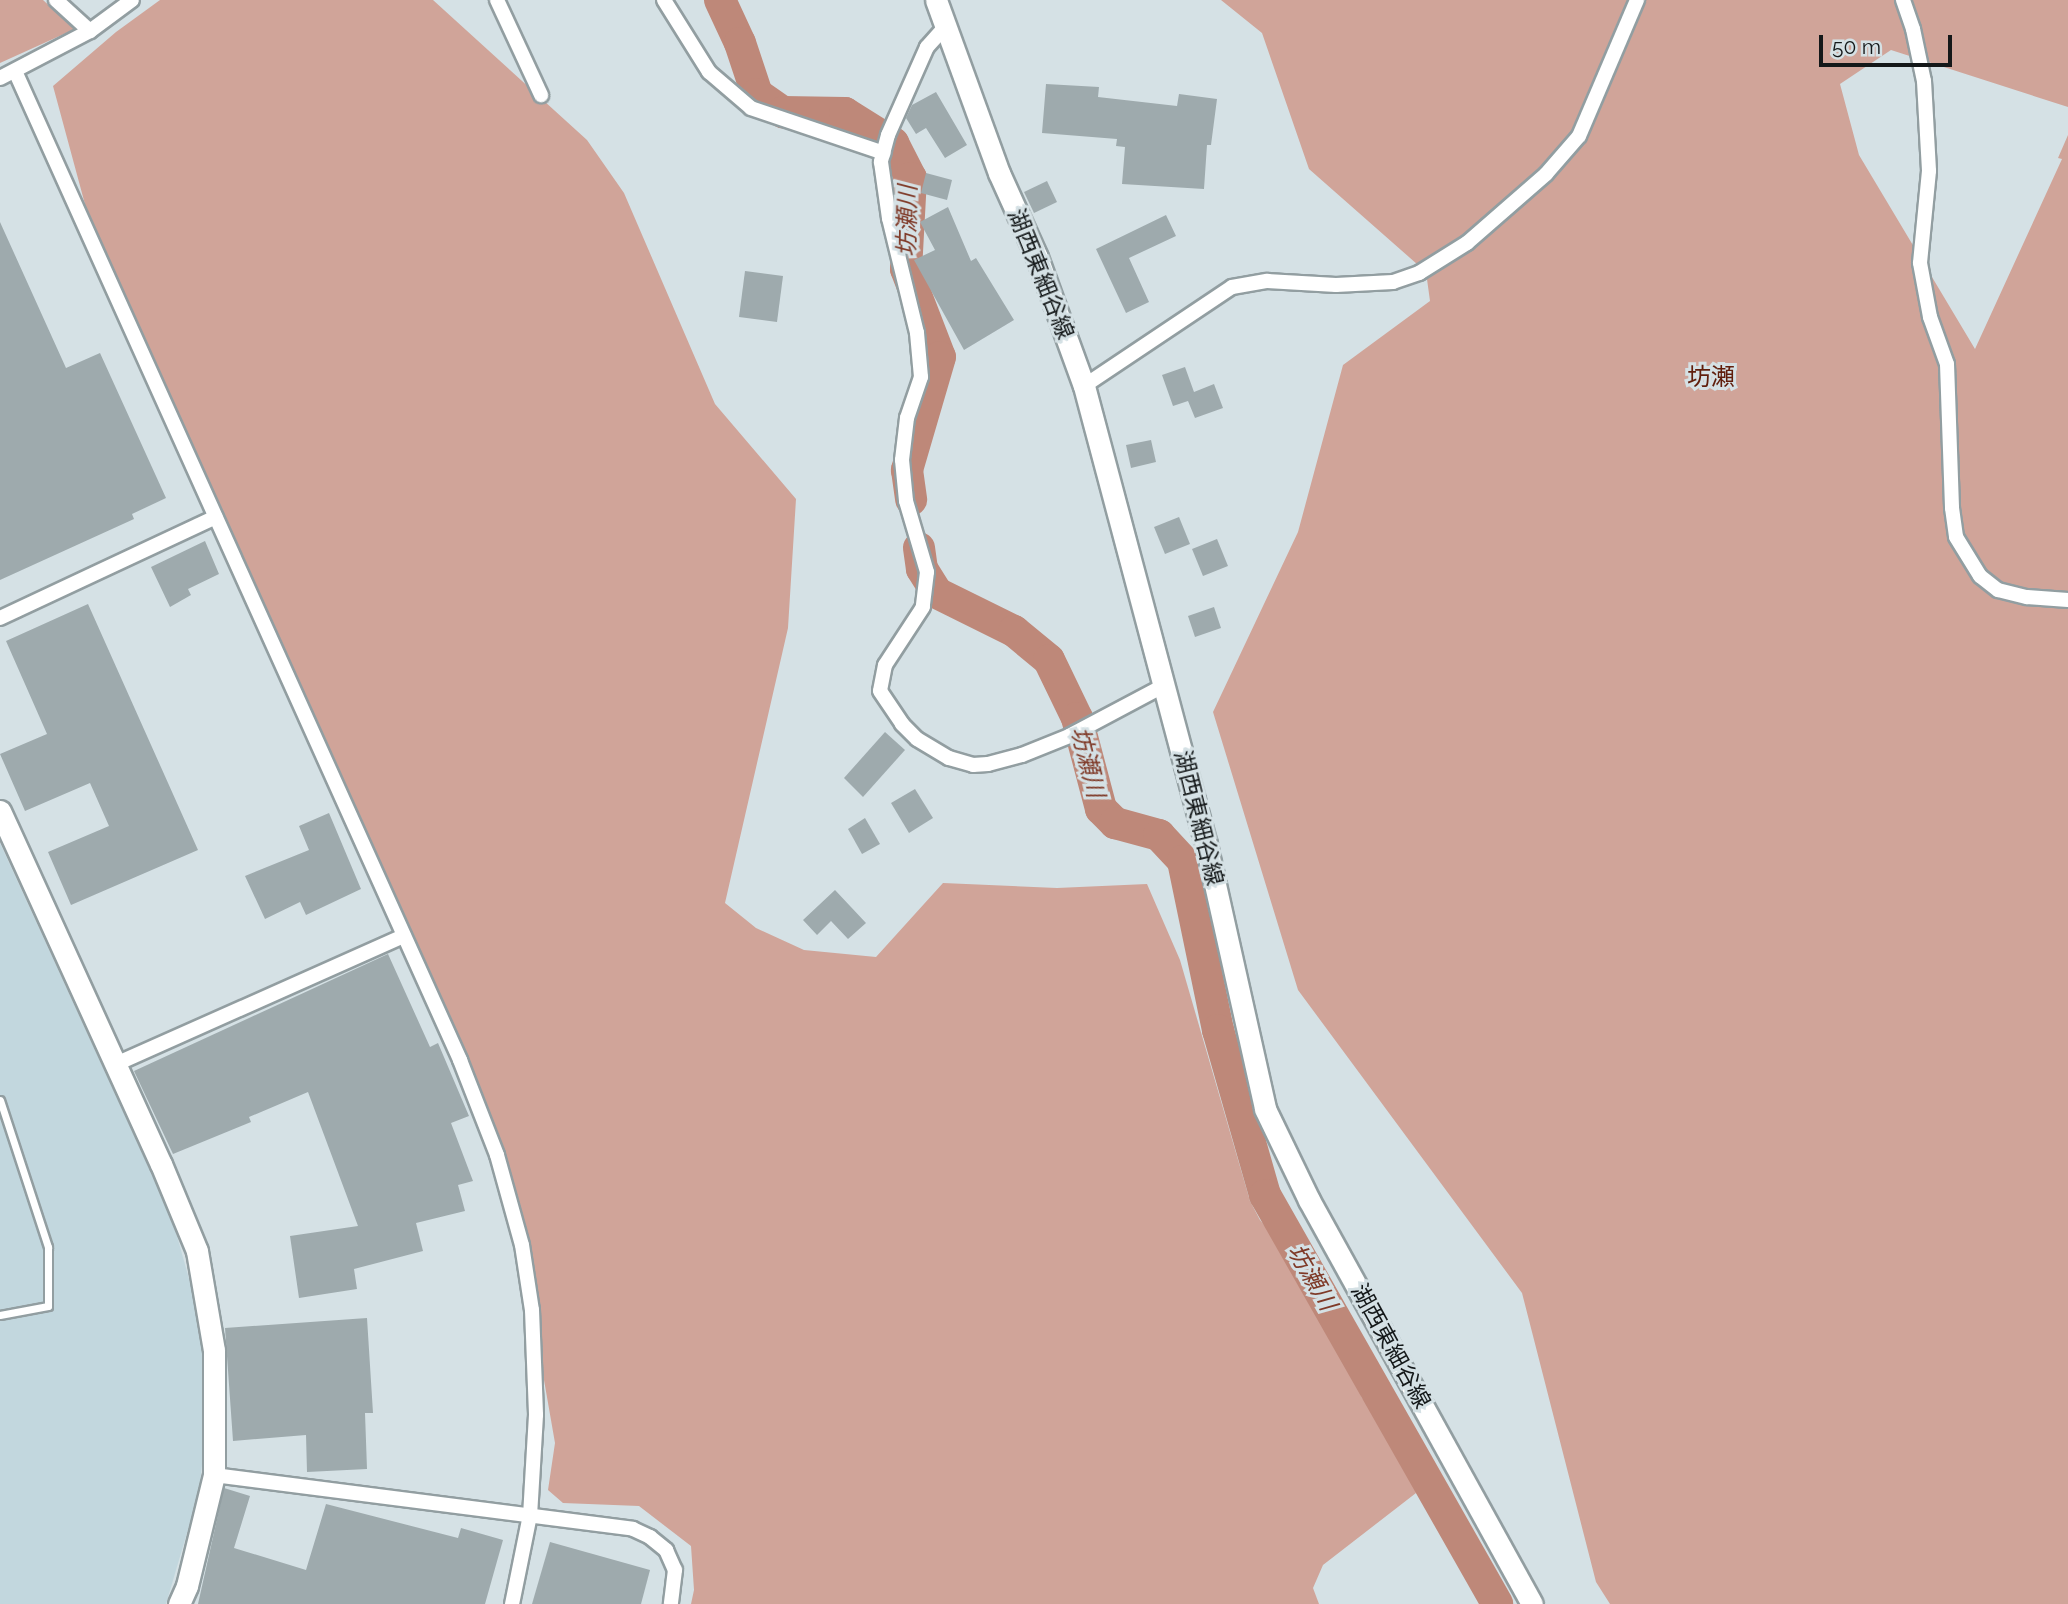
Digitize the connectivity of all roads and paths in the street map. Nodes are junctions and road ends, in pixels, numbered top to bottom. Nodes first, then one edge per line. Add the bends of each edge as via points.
1 (56, 0) edge
2 (132, 0) edge
3 (497, 0) edge
4 (664, 0) edge
5 (936, 0) edge
6 (1637, 0) edge
7 (1903, 0) edge
8 (946, 27) junction
9 (90, 31) junction
10 (15, 71) junction
11 (0, 78) edge
12 (541, 95) dead end
13 (884, 153) junction
14 (1084, 386) junction
15 (216, 517) junction
16 (2068, 600) edge
17 (0, 618) edge
18 (1165, 685) junction
19 (0, 811) edge
20 (404, 936) junction
21 (116, 1064) junction
22 (0, 1100) edge
23 (0, 1315) edge
24 (214, 1475) junction
25 (530, 1515) junction
26 (179, 1604) edge
27 (512, 1604) edge
28 (671, 1604) edge
29 (1532, 1604) edge

1 - 9 street
2 - 9 street
3 - 12 street
4 - 13 street via 709,72 751,108
5 - 8 main road, 湖西東細谷線
6 - 14 street via 1579,136 1546,174 1467,243 1419,273 1393,282 1267,281 1232,287
7 - 16 street via 1924,81 1929,170 1920,263 1930,317 1947,364 1956,537 1980,576 1998,590
8 - 13 street via 927,47
8 - 14 main road, 湖西東細谷線
9 - 10 street
10 - 11 street
10 - 15 street
13 - 18 street via 881,162 889,218 918,344 921,377 908,418 902,460 906,501 927,572 923,607 882,676 880,691 886,703 917,738 938,751 973,765 988,765 1069,736
14 - 18 main road, 湖西東細谷線
15 - 17 street
15 - 20 street
18 - 29 main road, 湖西東細谷線 via 1265,1109 1309,1200
19 - 21 main road
20 - 21 street
20 - 25 street via 497,1155 522,1245 532,1310 536,1415
21 - 24 main road via 197,1251 214,1350
22 - 23 lane via 48,1247 48,1306
24 - 25 street
24 - 26 main road
25 - 27 street
25 - 28 street via 633,1529 650,1536 666,1550 674,1570

